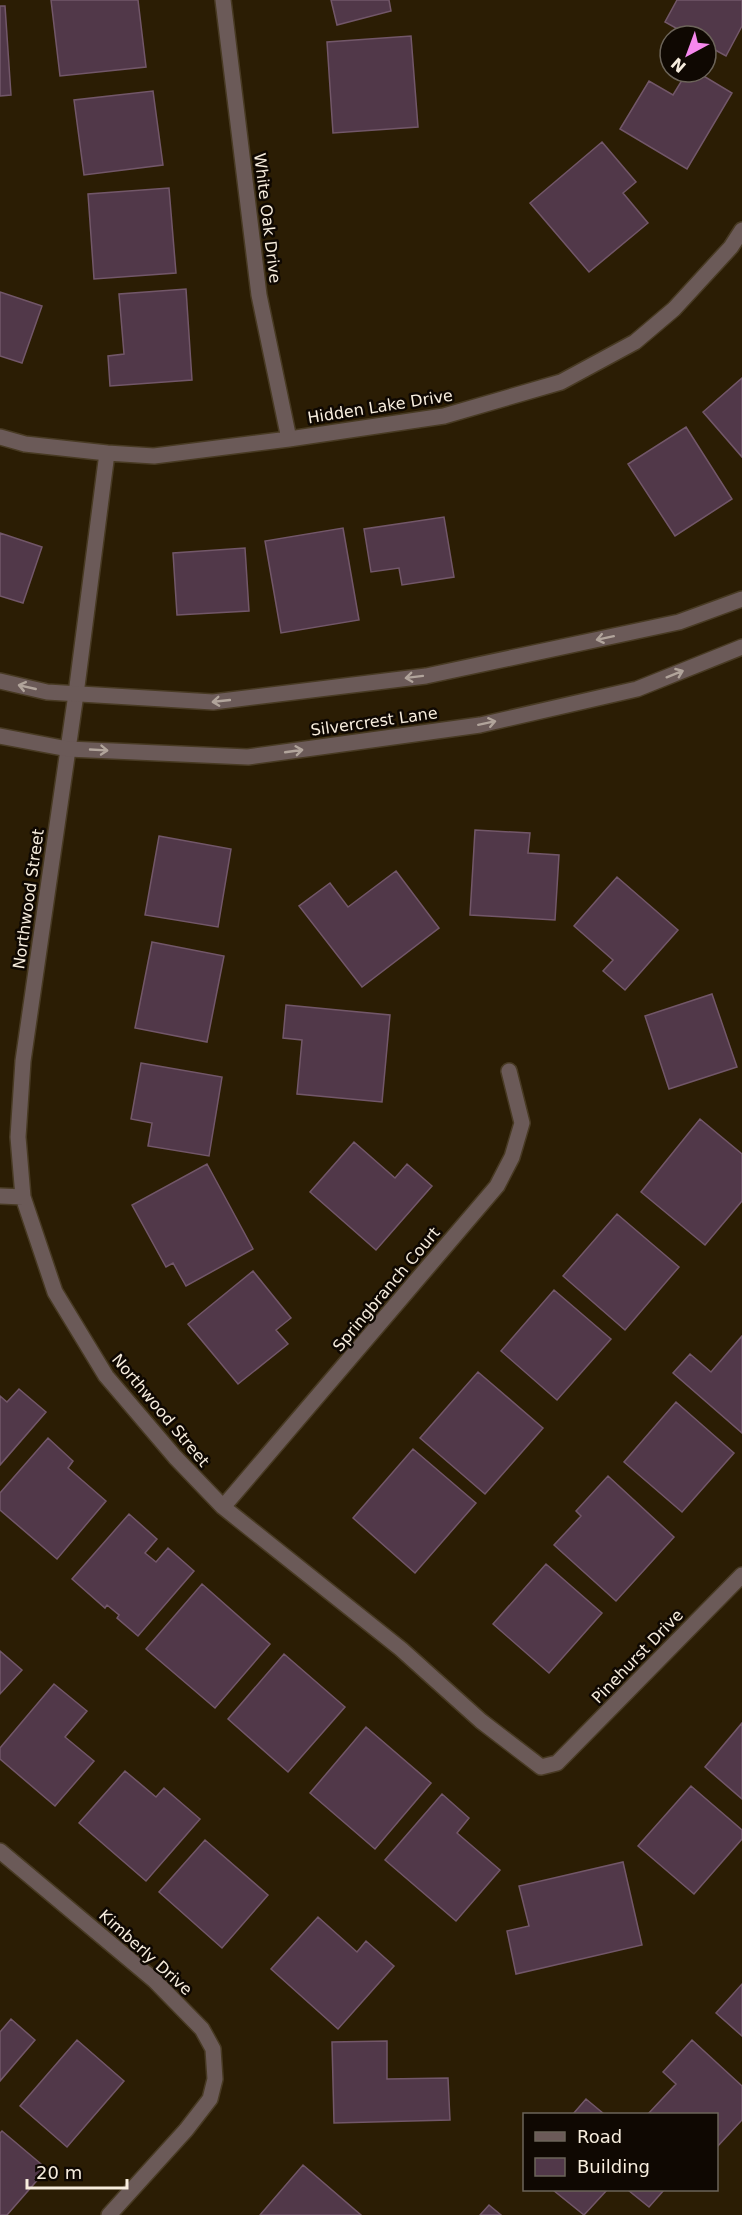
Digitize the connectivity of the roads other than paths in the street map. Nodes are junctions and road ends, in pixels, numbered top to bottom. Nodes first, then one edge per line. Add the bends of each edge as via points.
1 (223, 0) edge
2 (742, 230) edge
3 (0, 436) edge
4 (289, 439) junction
5 (107, 453) junction
6 (742, 599) edge
7 (742, 647) edge
8 (0, 681) edge
9 (76, 694) junction
10 (0, 736) edge
11 (68, 749) junction
12 (509, 1071) dead end
13 (0, 1196) edge
14 (23, 1197) junction
15 (223, 1507) junction
16 (742, 1575) edge
17 (557, 1763) joint
18 (0, 1851) edge
19 (109, 2215) edge

1 - 4 street, White Oak Drive via 259,295
2 - 4 street, Hidden Lake Drive via 731,247 666,316 635,342 561,382 444,416
3 - 5 street, Hidden Lake Drive via 25,444
4 - 5 street, Hidden Lake Drive via 154,456
5 - 9 street, Northwood Street
6 -> 9 street via 679,622 426,676 213,702
11 -> 7 street, Silvercrest Lane via 248,757 480,724 637,689
9 -> 8 street
9 - 11 street, Northwood Street
10 - 11 street, Silvercrest Lane
11 - 14 street, Northwood Street via 23,1061 18,1137
12 - 15 street, Springbranch Court via 522,1123 512,1157 496,1186
13 - 14 street
14 - 15 street, Northwood Street via 55,1292 106,1376
15 - 17 street, Northwood Street via 541,1767
16 - 17 street, Pinehurst Drive
18 - 19 street, Kimberly Drive via 154,1980 202,2029 213,2049 215,2079 210,2099

